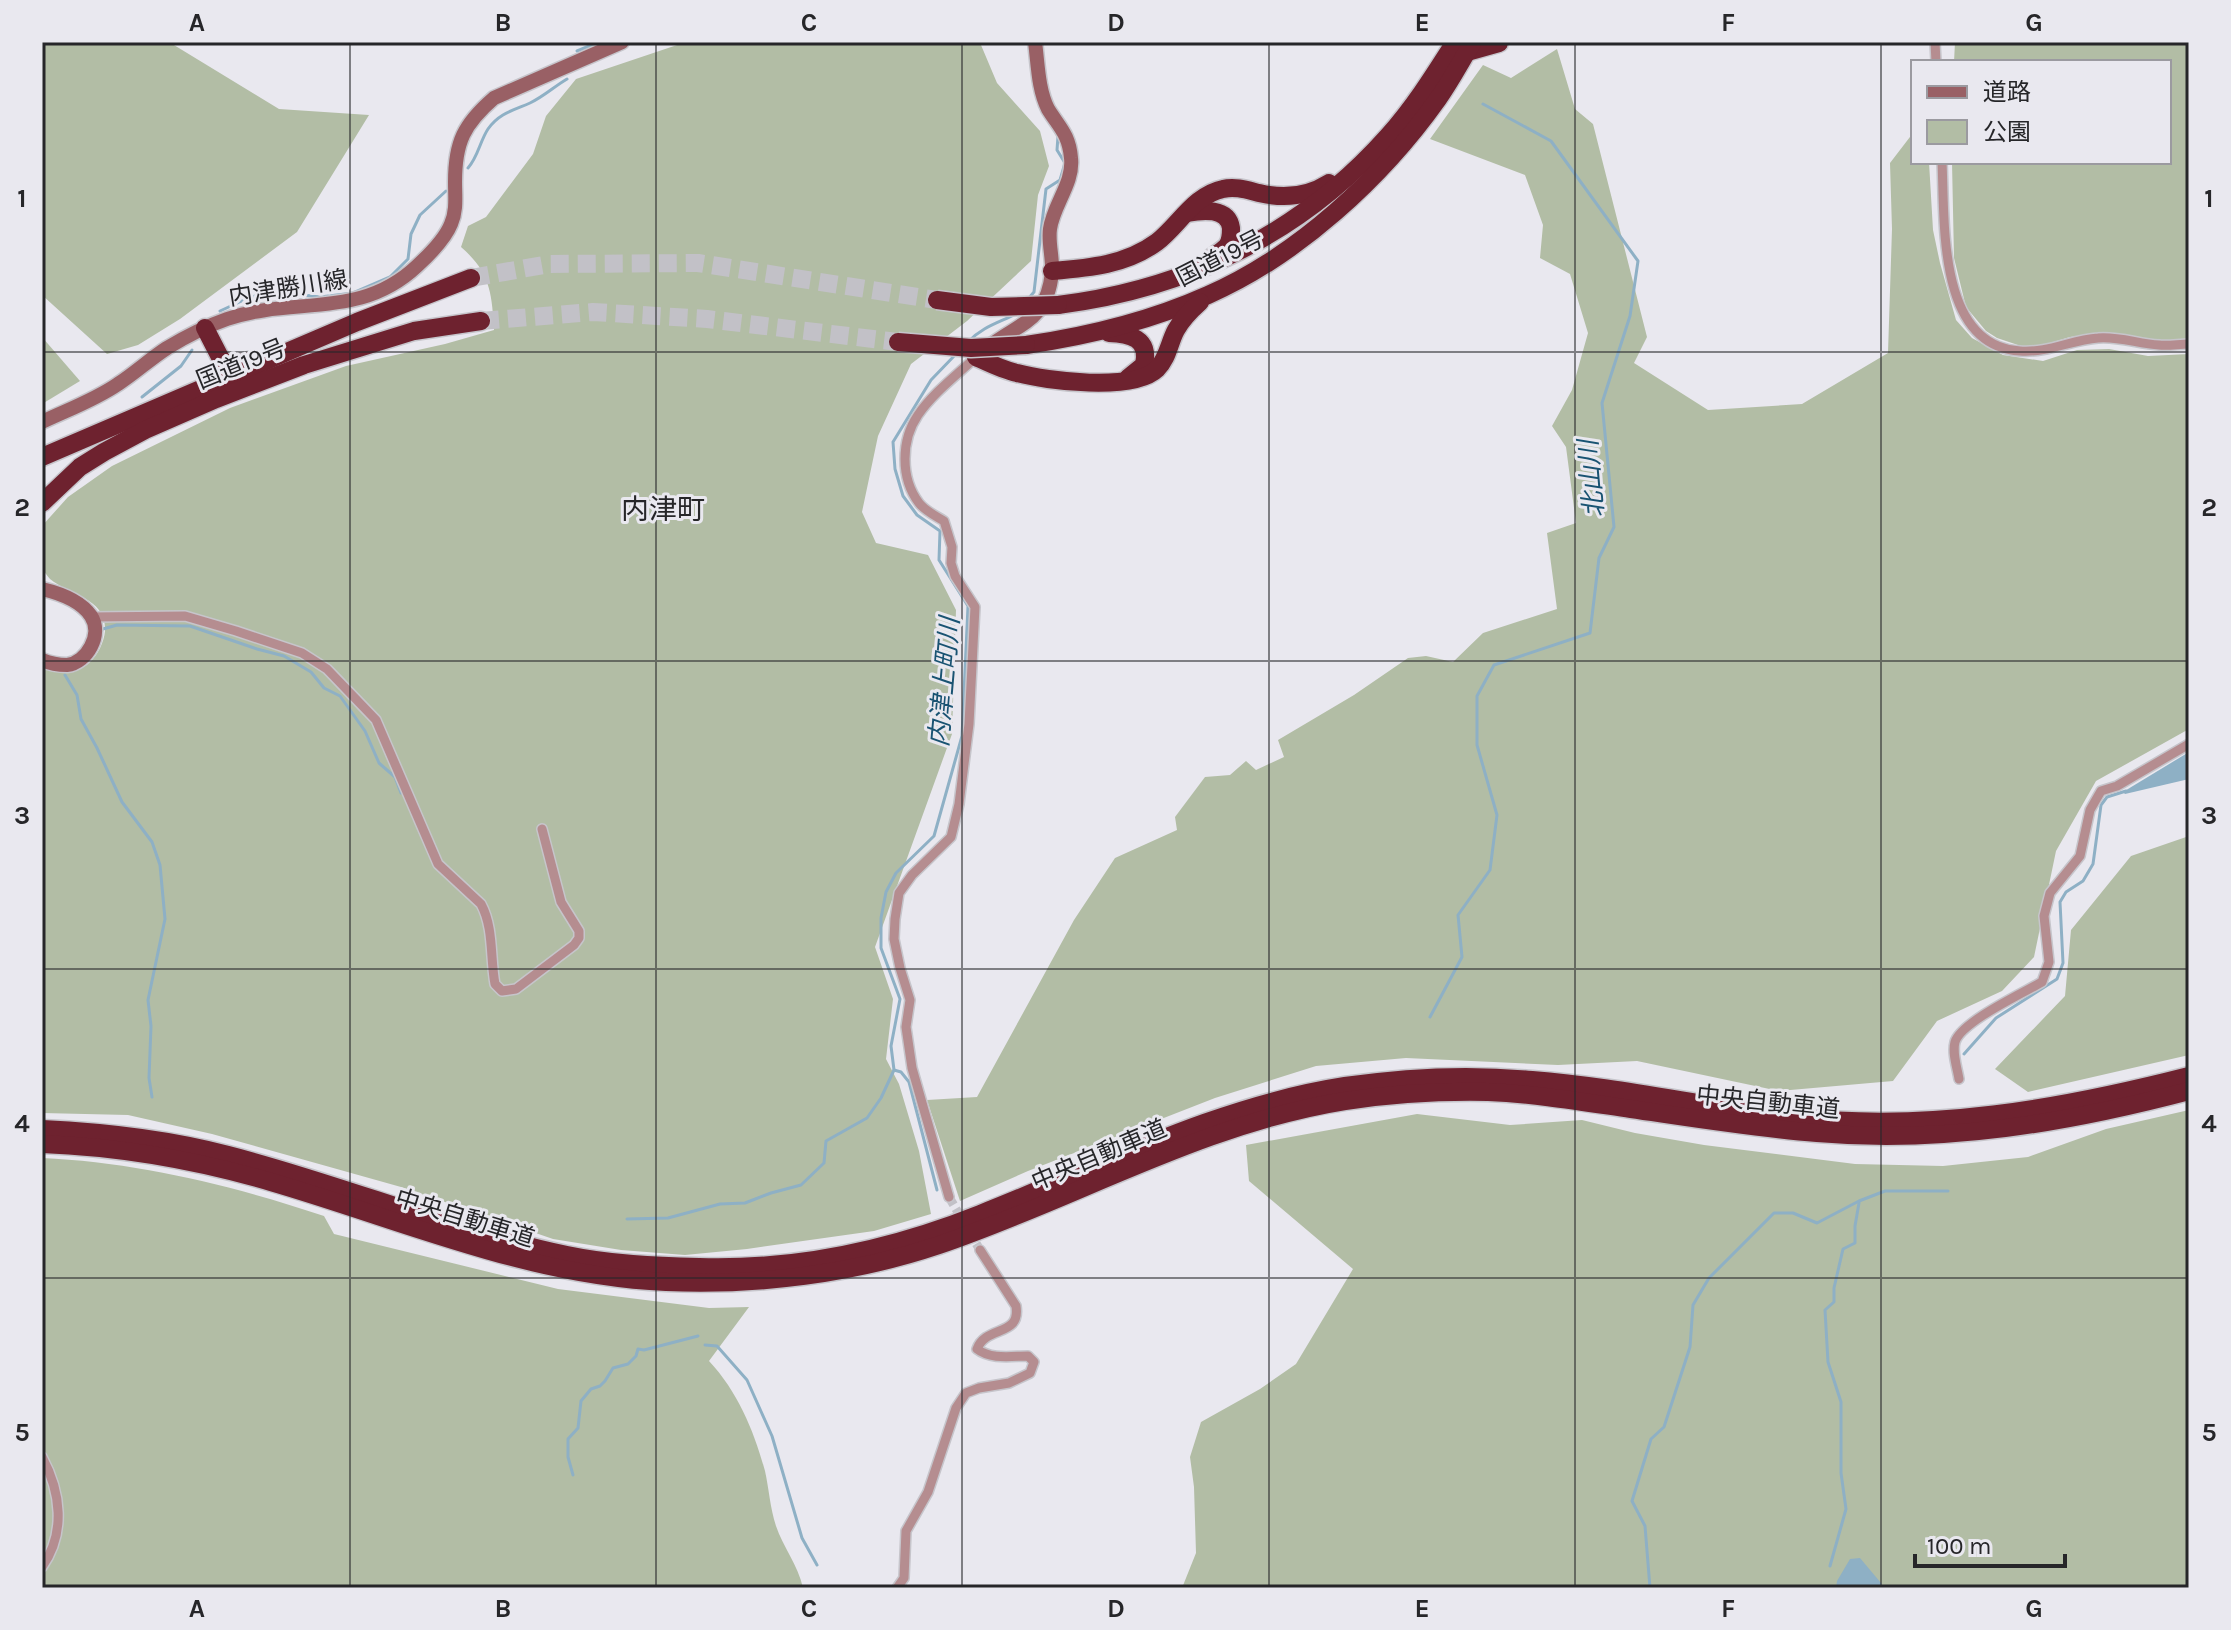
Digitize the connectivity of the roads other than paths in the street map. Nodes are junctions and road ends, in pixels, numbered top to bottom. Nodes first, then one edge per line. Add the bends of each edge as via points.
1 (622, 42) edge
2 (1035, 42) edge
3 (1499, 43) edge
4 (1465, 45) edge
5 (1362, 163) junction
6 (1942, 164) edge
7 (1187, 213) junction
8 (1052, 271) junction
9 (1188, 274) junction
10 (471, 278) tunnel mouth
11 (1207, 296) junction
12 (937, 300) tunnel mouth
13 (481, 321) tunnel mouth
14 (205, 328) junction
15 (1101, 332) junction
16 (898, 342) tunnel mouth
17 (2189, 344) edge
18 (285, 354) junction
19 (976, 357) junction
20 (222, 361) junction
21 (1122, 381) junction
22 (164, 405) junction
23 (42, 422) edge
24 (42, 457) edge
25 (42, 503) edge
26 (42, 589) edge
27 (92, 617) junction
28 (42, 660) edge
29 (2189, 744) edge
30 (542, 829) dead end
31 (2189, 1076) edge
32 (1959, 1079) dead end
33 (2189, 1091) edge
34 (42, 1129) edge
35 (42, 1144) edge
36 (949, 1197) tunnel mouth
37 (980, 1250) tunnel mouth
38 (42, 1457) edge
39 (42, 1567) edge
40 (897, 1588) edge

1 - 14 main road, 内津勝川線 via 494,98 477,113 456,153 456,208 450,226 416,268 388,288 342,303 228,318
2 - 8 main road via 1048,108 1064,131 1072,160 1049,229
3 - 4 highway
4 - 5 highway, 国道19号
4 - 11 highway, 国道19号 via 1438,99 1372,177 1278,256
5 - 7 highway via 1319,190 1295,197 1222,189
5 - 9 highway, 国道19号 via 1266,236
6 - 17 street via 1947,253 1956,298 1968,322 1991,343 2017,351 2099,338
7 - 8 highway via 1155,243 1126,258
7 - 9 highway via 1222,215 1231,231 1225,248
8 - 19 main road via 1039,312
9 - 12 highway, 国道19号, bridge via 1102,299 1058,305 991,307
10 - 18 highway, 国道19号
11 - 15 highway, 国道19号
11 - 21 highway via 1187,314 1154,372
13 - 25 highway, 国道19号 via 414,331 216,399 104,452
14 - 20 highway
14 - 23 main road, 内津勝川線 via 167,348 118,385
15 - 16 highway, 国道19号, bridge via 971,348
15 - 21 highway via 1129,334 1145,351 1144,365
18 - 20 highway via 272,352 239,365
18 - 22 highway, 国道19号
19 - 21 highway via 1046,380
19 - 36 street via 910,427 905,465 910,489 921,506 944,521 955,576 975,607 969,724 951,837 899,893 894,939 910,1000 906,1027 912,1068
20 - 22 highway via 210,378 172,395
22 - 24 highway, 国道19号
26 - 27 main road via 76,602
27 - 28 main road via 94,640 84,657 69,665
27 - 30 street via 185,616 302,653 327,669 376,720 438,864 481,904 495,984 502,991 516,989 579,938 561,902
29 - 32 street via 2101,791 2090,810 2080,856 2050,893 2044,916 2049,962 2042,982 1966,1026 1954,1050
31 - 34 highway, 中央自動車道 via 2045,1108 1894,1122 1797,1117 1534,1080 1384,1081 1300,1094 1225,1115 922,1234 806,1261 731,1267 573,1257 222,1153 130,1136
33 - 35 highway, 中央自動車道 via 2040,1124 1929,1136 1782,1130 1489,1092 1346,1101 1264,1119 1188,1144 935,1246 849,1268 728,1282 664,1282 560,1270 217,1167 128,1151
37 - 40 street via 1017,1315 1015,1322 980,1341 977,1349 1001,1357 1028,1356 1034,1362 1030,1373 1009,1383 966,1393 956,1408 928,1492 906,1531 904,1578
38 - 39 street via 59,1501 57,1532

